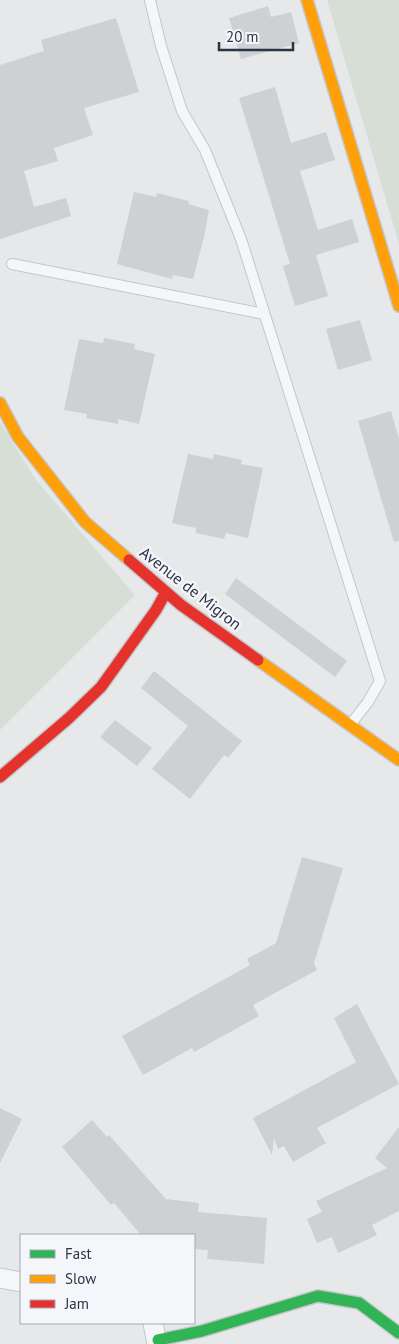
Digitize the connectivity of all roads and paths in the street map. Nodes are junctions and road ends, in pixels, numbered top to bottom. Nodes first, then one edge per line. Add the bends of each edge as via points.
1 (150, 0) edge
2 (307, 0) edge
3 (12, 264) dead end
4 (399, 306) edge
5 (264, 314) junction
6 (0, 402) edge
7 (166, 592) junction
8 (349, 726) junction
9 (399, 760) edge
10 (0, 777) edge
11 (0, 1278) edge
12 (20, 1282) edge
13 (399, 1333) edge
14 (156, 1336) edge

1 - 5 lane via 182,111 205,150 241,239
2 - 4 street
3 - 5 lane
5 - 8 lane via 380,681
6 - 7 street, Avenue de Migron via 18,437 85,522
7 - 8 street, Avenue de Migron
7 - 10 street via 101,687
8 - 9 street, Avenue de Migron
11 - 12 street
13 - 14 street via 359,1303 318,1296 202,1331

